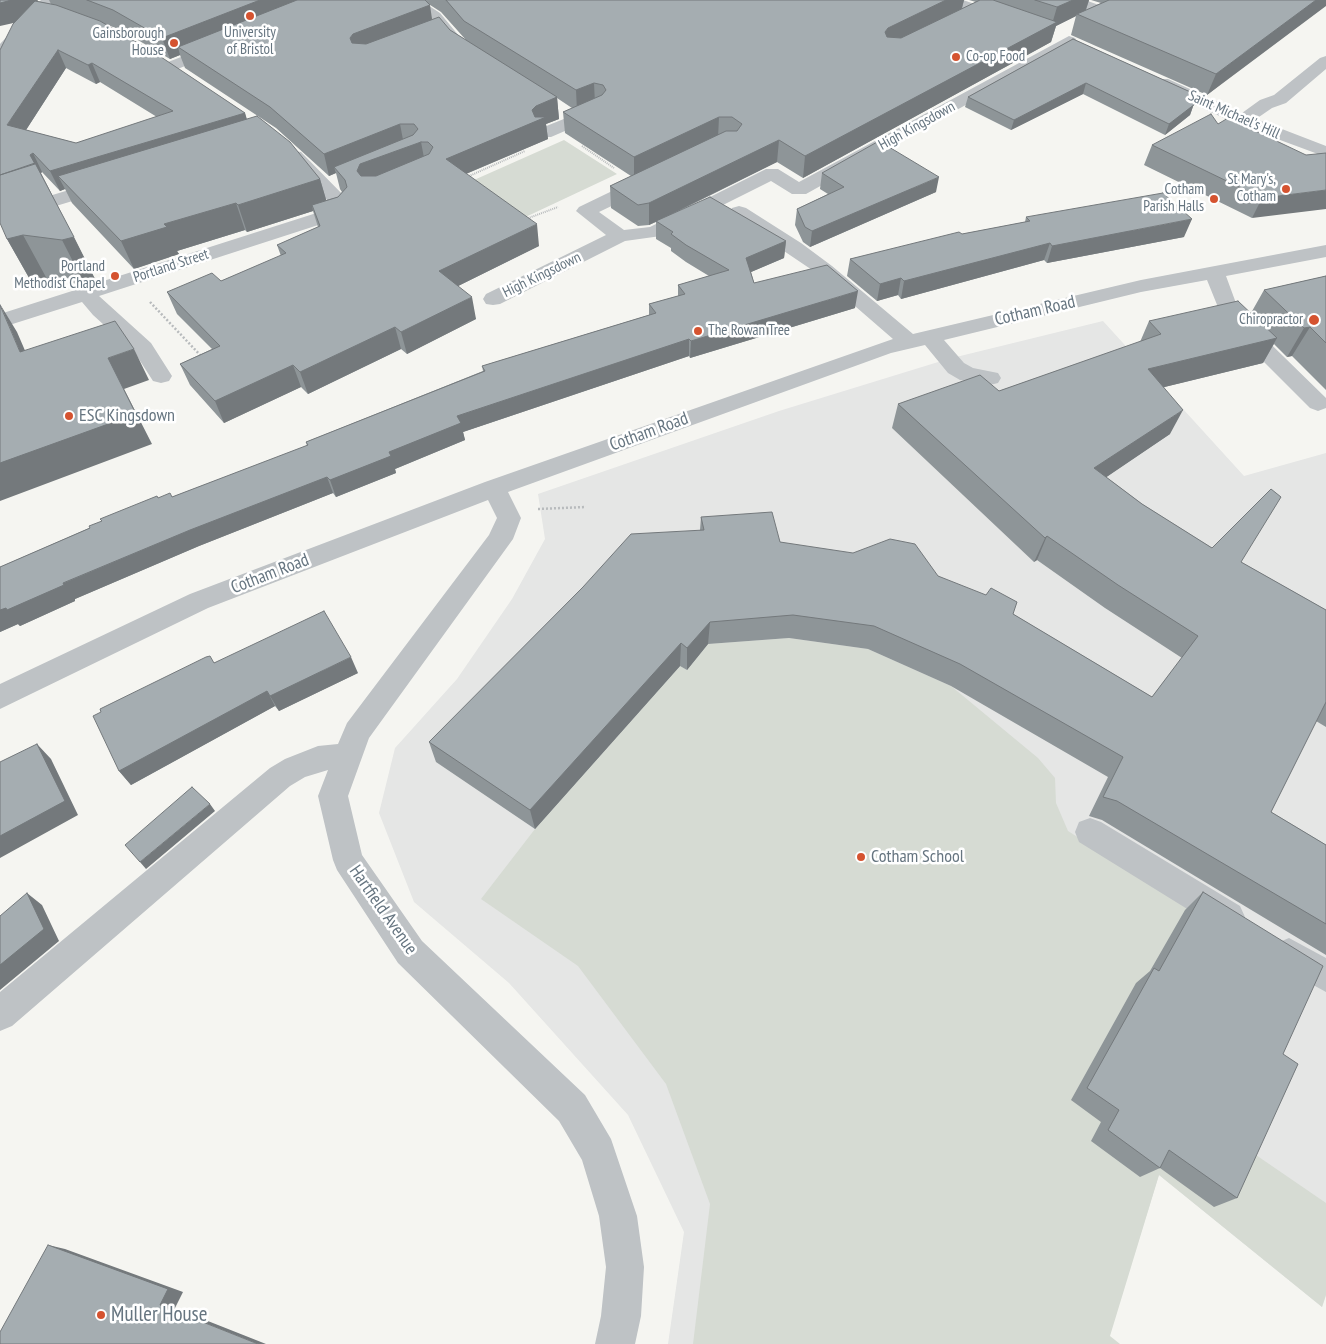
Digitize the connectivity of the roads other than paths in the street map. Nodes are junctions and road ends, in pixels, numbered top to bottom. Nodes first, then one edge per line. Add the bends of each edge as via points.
1 (410, 0) edge
2 (948, 0) edge
3 (1070, 0) edge
4 (1122, 4) edge
5 (43, 6) edge
6 (981, 10) junction
7 (1106, 12) junction
8 (60, 15) edge
9 (1088, 20) edge
10 (956, 22) edge
11 (1016, 23) edge
12 (446, 29) junction
13 (1069, 34) junction
14 (1052, 35) edge
15 (428, 36) edge
16 (232, 42) edge
17 (1086, 48) edge
18 (2, 49) edge
19 (475, 56) edge
20 (154, 58) edge
21 (1326, 60) edge
22 (169, 67) junction
23 (185, 78) edge
24 (1150, 78) edge
25 (1280, 99) junction
26 (560, 110) dead end
27 (596, 111) edge
28 (576, 120) junction
29 (1243, 120) junction
30 (1262, 128) junction
31 (545, 133) dead end
32 (284, 147) edge
33 (1326, 152) edge
34 (664, 173) edge
35 (121, 180) edge
36 (755, 216) dead end
37 (0, 217) edge
38 (620, 236) junction
39 (1326, 251) edge
40 (1214, 272) junction
41 (86, 293) junction
42 (493, 299) dead end
43 (0, 321) edge
44 (918, 339) junction
45 (160, 376) dead end
46 (990, 378) dead end
47 (1318, 404) dead end
48 (501, 499) junction
49 (0, 697) edge
50 (348, 755) junction
51 (1090, 832) dead end
52 (1326, 976) edge
53 (0, 1014) edge
54 (615, 1344) edge

1 - 12 street via 435,16
2 - 6 street
3 - 7 street
4 - 7 street
5 - 8 street
5 - 18 street
6 - 10 street
6 - 11 street
7 - 9 street
12 - 15 street
12 - 19 street via 460,46
13 - 14 street
13 - 17 street
13 - 38 street, High Kingsdown via 799,190 768,171 654,232
16 - 22 street
20 - 22 street
21 - 25 street
22 - 23 street
24 - 29 street, Saint Michael's Hill
25 - 29 street via 1266,104
25 - 30 street via 1279,109
26 - 28 street
27 - 28 street
28 - 31 street
29 - 30 street, Saint Michael's Hill
30 - 33 street, Saint Michael's Hill
32 - 41 street, Portland Street via 334,183 341,208 336,214
34 - 38 street via 586,211
35 - 37 street
36 - 44 street
38 - 42 street, High Kingsdown
39 - 40 street, Cotham Road
40 - 44 street, Cotham Road
40 - 47 street via 1231,317
41 - 43 street, Portland Street
41 - 45 street via 100,310 143,348
44 - 46 street via 968,375
44 - 48 street, Cotham Road
48 - 49 street, Cotham Road via 199,601
48 - 50 street, Hartfield Avenue via 509,518 500,539 357,732
50 - 53 street via 318,759 280,777
50 - 54 street, Hartfield Avenue via 333,796 348,860 410,952 572,1108 598,1152 618,1216 625,1267
51 - 52 street

